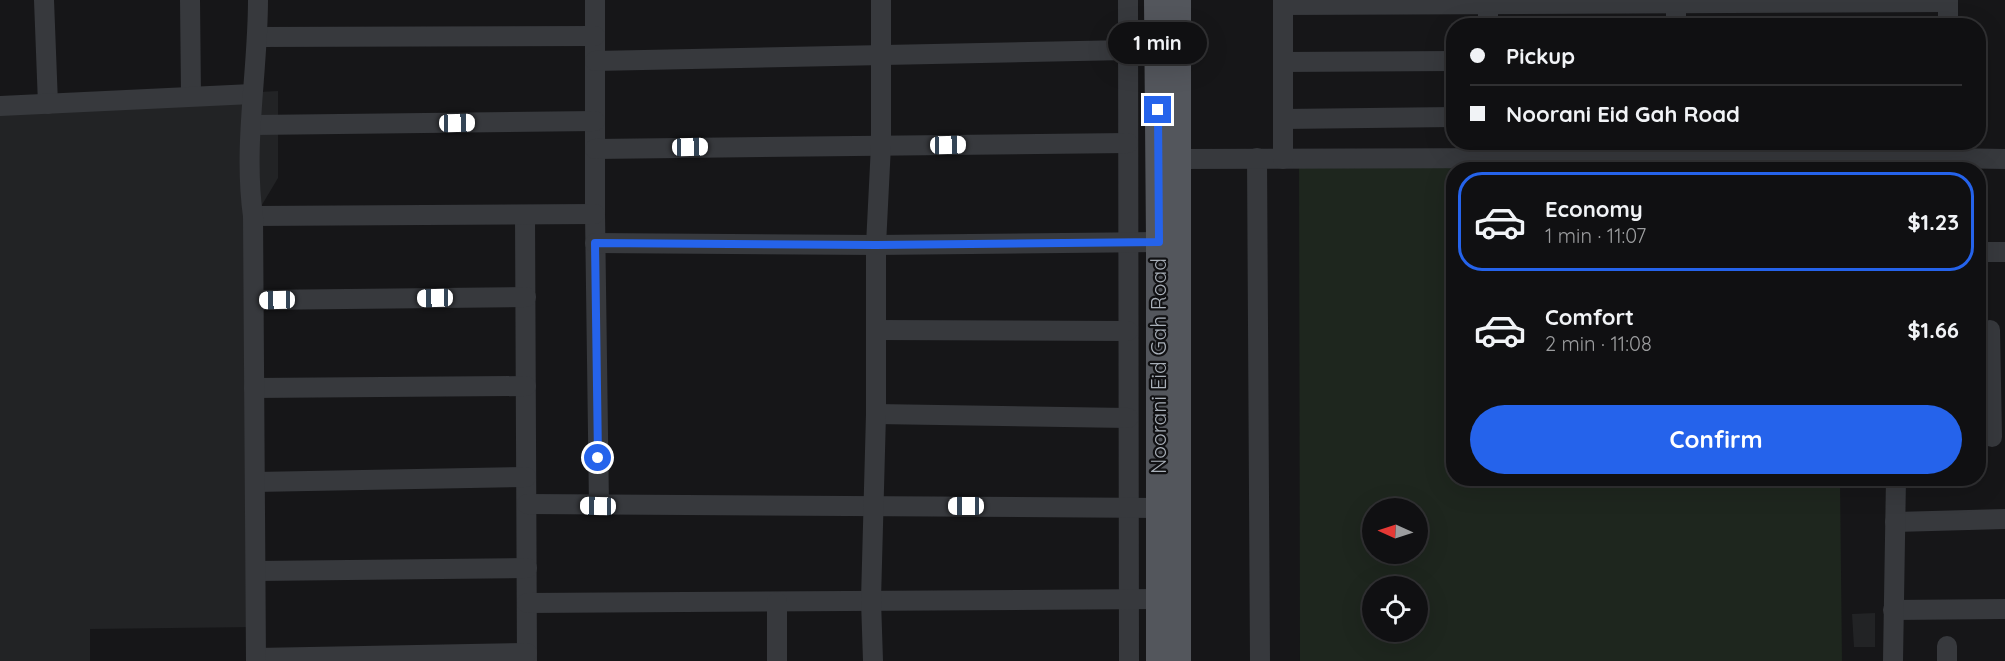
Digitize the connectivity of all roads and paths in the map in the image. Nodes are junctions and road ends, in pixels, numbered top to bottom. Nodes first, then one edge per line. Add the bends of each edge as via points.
1 (44, 0) edge
2 (190, 0) edge
3 (258, 0) edge
4 (595, 0) edge
5 (881, 0) edge
6 (1128, 0) edge
7 (1156, 0) edge
8 (1178, 0) edge
9 (1948, 1) edge
10 (1283, 2) edge
11 (1488, 2) edge
12 (1676, 2) edge
13 (1488, 18) edge
14 (1676, 18) edge
15 (1948, 18) edge
16 (595, 36) junction
17 (258, 37) junction
18 (1128, 50) junction
19 (880, 55) junction
20 (595, 61) junction
21 (1283, 62) junction
22 (1446, 62) edge
23 (252, 94) junction
24 (191, 96) junction
25 (48, 104) junction
26 (0, 106) edge
27 (1446, 117) edge
28 (1283, 119) junction
29 (595, 121) junction
30 (251, 125) junction
31 (1128, 143) junction
32 (881, 145) junction
33 (595, 148) junction
34 (1674, 150) edge
35 (1948, 150) edge
36 (1487, 151) edge
37 (1257, 158) junction
38 (1179, 159) junction
39 (1283, 159) junction
40 (2005, 159) edge
41 (1875, 162) edge
42 (1896, 162) edge
43 (595, 214) junction
44 (525, 215) junction
45 (253, 216) junction
46 (1128, 242) junction
47 (1159, 242) junction
48 (595, 243) junction
49 (876, 245) junction
50 (1986, 252) edge
51 (2005, 252) edge
52 (526, 297) junction
53 (254, 300) junction
54 (876, 330) junction
55 (1991, 330) edge
56 (1128, 331) junction
57 (526, 386) junction
58 (254, 388) junction
59 (876, 414) junction
60 (1128, 418) junction
61 (1992, 437) edge
62 (526, 477) junction
63 (255, 482) junction
64 (1896, 486) edge
65 (526, 504) junction
66 (598, 506) junction
67 (874, 506) junction
68 (1128, 507) junction
69 (1159, 508) junction
70 (2005, 519) edge
71 (1894, 522) junction
72 (527, 568) junction
73 (255, 571) junction
74 (1129, 599) junction
75 (1160, 599) junction
76 (871, 600) junction
77 (777, 602) junction
78 (527, 603) junction
79 (2005, 609) edge
80 (1893, 610) junction
81 (527, 657) edge
82 (256, 659) edge
83 (777, 661) edge
84 (873, 661) edge
85 (1129, 661) edge
86 (1159, 661) edge
87 (1178, 661) edge
88 (1260, 661) edge
89 (1893, 661) edge

1 - 25 street
2 - 24 street
3 - 17 street
4 - 16 street
5 - 19 street
6 - 18 street
7 - 47 main road, Noorani Eid Gah Road
8 - 38 main road, Noorani Eid Gah Road
9 - 12 street
9 - 15 street
10 - 11 street
10 - 21 street
11 - 12 street
11 - 13 street
12 - 14 street
16 - 17 street
16 - 20 street
17 - 23 street
18 - 19 street
18 - 31 street
19 - 20 street
19 - 32 street
20 - 29 street
21 - 22 street
21 - 28 street
23 - 24 street
23 - 30 street
24 - 25 street
25 - 26 street
27 - 28 street
28 - 39 street
29 - 30 street
29 - 33 street
30 - 45 street via 249,190
31 - 32 street
31 - 46 street
32 - 33 street
32 - 49 street
33 - 43 street
34 - 36 street
34 - 41 street
35 - 40 street
35 - 42 street
36 - 39 street
37 - 38 street
37 - 39 street
37 - 88 street
38 - 87 main road, Noorani Eid Gah Road
43 - 44 street
43 - 48 street
44 - 45 street
44 - 52 street
45 - 53 street
46 - 47 street
46 - 49 street
46 - 56 street
47 - 69 main road, Noorani Eid Gah Road
48 - 49 street
48 - 66 street
49 - 54 street
50 - 51 street
52 - 53 street
52 - 57 street
53 - 58 street
54 - 56 street
54 - 59 street
55 - 61 street
56 - 60 street
57 - 58 street
57 - 62 street
58 - 63 street
59 - 60 street
59 - 67 street
60 - 68 street
62 - 63 street
62 - 65 street
63 - 73 street
64 - 71 street
65 - 66 street
65 - 72 street
66 - 67 street
67 - 68 street
67 - 76 street
68 - 69 street
68 - 74 street
69 - 75 main road, Noorani Eid Gah Road
70 - 71 street
71 - 80 street
72 - 73 street
72 - 78 street
73 - 82 street
74 - 75 street
74 - 76 street
74 - 85 street
75 - 86 main road, Noorani Eid Gah Road
76 - 77 street
76 - 84 street
77 - 78 street
77 - 83 street
78 - 81 street
79 - 80 street
80 - 89 street
81 - 82 street

